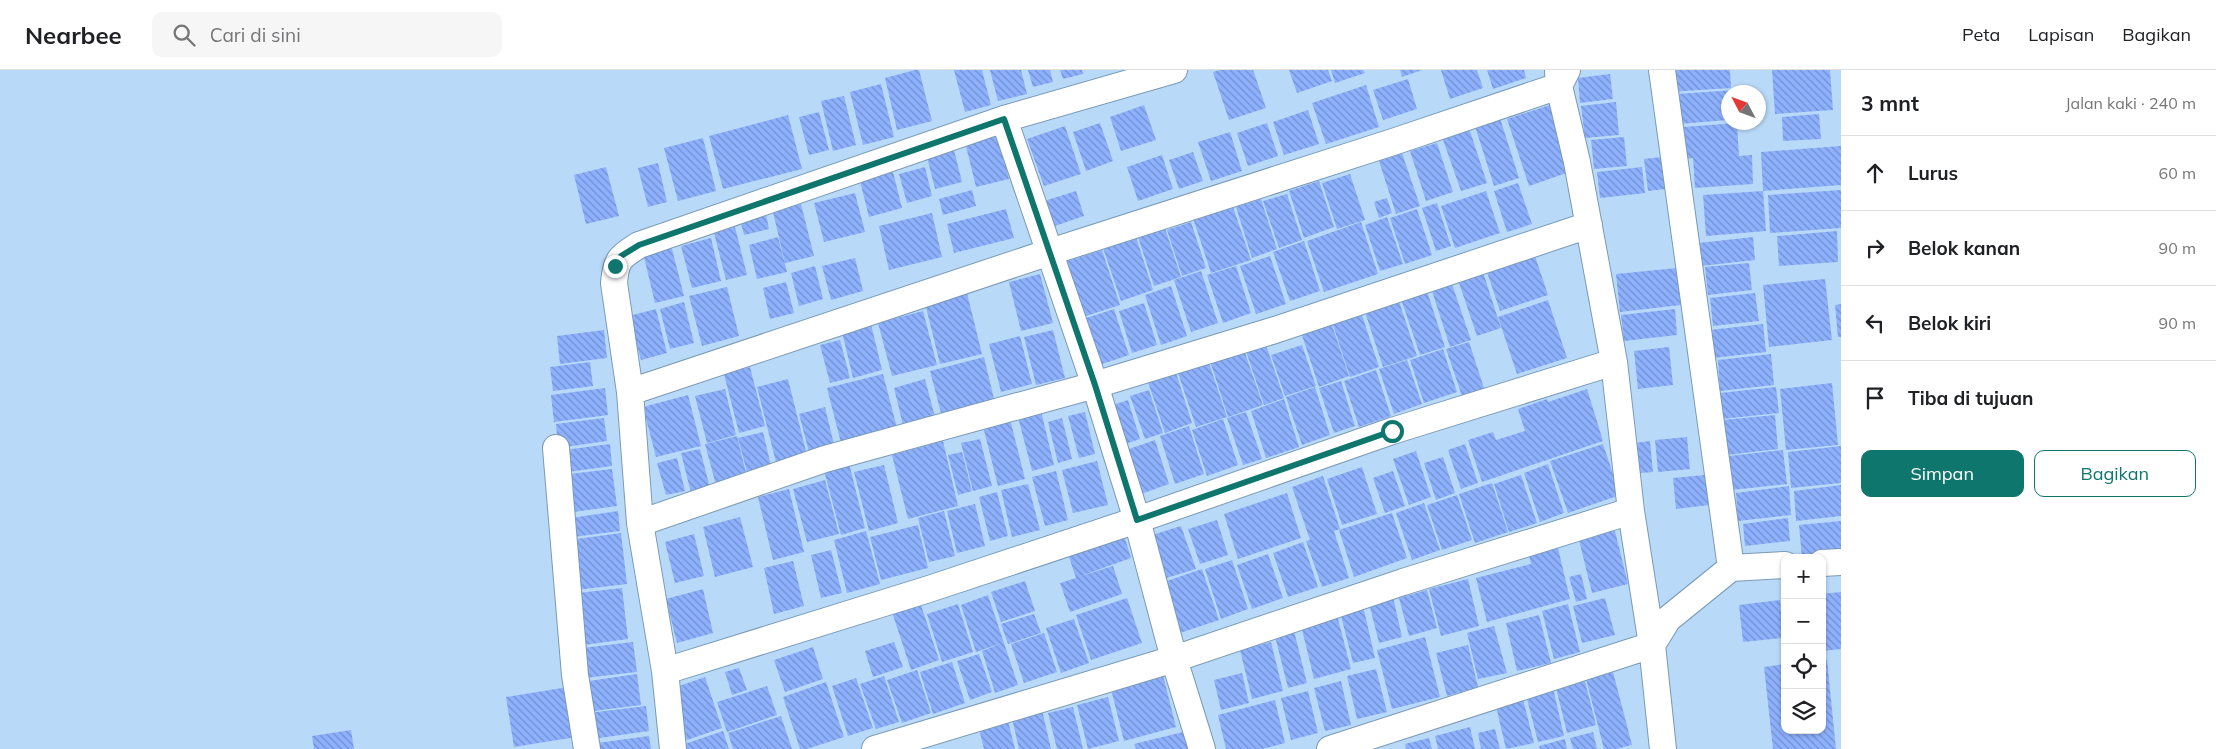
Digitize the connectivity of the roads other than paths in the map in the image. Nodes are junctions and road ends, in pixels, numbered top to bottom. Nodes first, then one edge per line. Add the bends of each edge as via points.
1 (1174, 70) edge
2 (1662, 70) edge
3 (1562, 75) edge
4 (1004, 119) junction
5 (1589, 225) junction
6 (1050, 252) junction
7 (1614, 362) junction
8 (1095, 385) junction
9 (630, 392) junction
10 (556, 448) dead end
11 (1631, 511) junction
12 (1137, 520) junction
13 (640, 522) junction
14 (1841, 562) edge
15 (1826, 563) edge
16 (1781, 565) edge
17 (1731, 568) junction
18 (1652, 645) junction
19 (1174, 659) junction
20 (665, 671) junction
21 (587, 749) edge
22 (673, 749) edge
23 (875, 749) edge
24 (1202, 749) edge
25 (1330, 749) edge
26 (1663, 749) edge

1 - 4 street
2 - 17 street
3 - 5 street
3 - 6 street via 1393,142
4 - 6 street
4 - 9 street via 639,245 621,256 615,266 614,283
5 - 7 street
5 - 8 street via 1275,330
6 - 8 street
6 - 9 street
7 - 11 street
7 - 12 street via 1392,431
8 - 12 street
8 - 13 street via 825,459
9 - 13 street
10 - 21 street via 575,675
11 - 18 street
11 - 19 street via 1403,582
12 - 19 street
12 - 20 street
13 - 20 street
14 - 15 street
16 - 17 street
17 - 18 street via 1668,619
18 - 25 street
18 - 26 street
19 - 23 street
19 - 24 street
20 - 22 street

